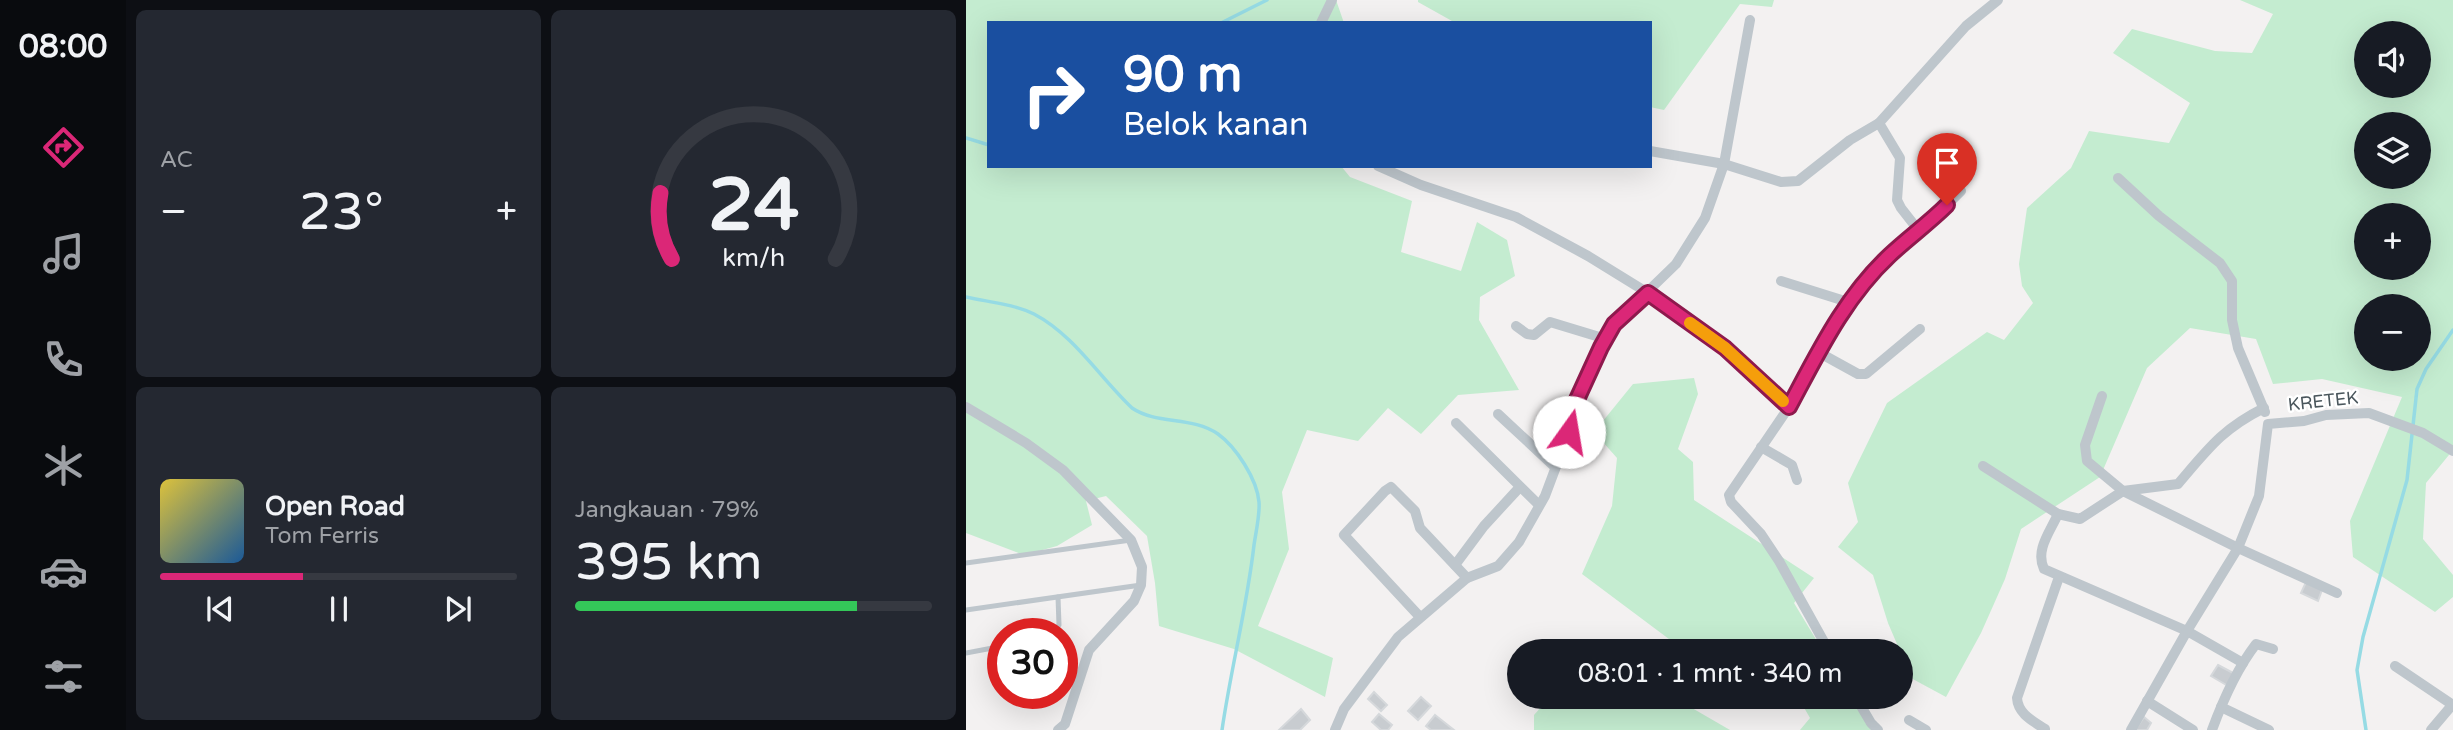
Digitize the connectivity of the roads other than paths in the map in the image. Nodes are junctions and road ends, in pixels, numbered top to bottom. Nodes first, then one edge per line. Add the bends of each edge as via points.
1 (1332, 0) edge
2 (1998, 0) edge
3 (1750, 20) dead end
4 (1322, 21) edge
5 (1879, 123) junction
6 (1652, 151) edge
7 (1724, 164) junction
8 (1383, 168) edge
9 (2118, 178) dead end
10 (1961, 191) dead end
11 (1919, 231) junction
12 (1781, 281) dead end
13 (1648, 293) junction
14 (1848, 302) junction
15 (1516, 326) dead end
16 (1920, 329) dead end
17 (1606, 339) junction
18 (1818, 352) junction
19 (2102, 396) dead end
20 (966, 407) edge
21 (1789, 407) junction
22 (2264, 408) junction
23 (1498, 414) dead end
24 (1456, 423) dead end
25 (2268, 424) junction
26 (1761, 447) junction
27 (2453, 451) edge
28 (1983, 466) dead end
29 (1554, 471) junction
30 (1797, 480) dead end
31 (1519, 488) junction
32 (2123, 491) junction
33 (1539, 505) junction
34 (2058, 514) junction
35 (1131, 540) junction
36 (2238, 548) junction
37 (966, 563) edge
38 (1455, 565) junction
39 (2059, 577) junction
40 (1467, 578) junction
41 (1142, 585) junction
42 (2337, 593) dead end
43 (1058, 597) junction
44 (966, 610) edge
45 (1420, 617) junction
46 (1059, 618) edge
47 (2187, 631) junction
48 (1822, 639) edge
49 (987, 649) edge
50 (2273, 649) dead end
51 (966, 653) edge
52 (2243, 663) junction
53 (2395, 666) dead end
54 (2147, 701) junction
55 (2453, 705) edge
56 (2221, 707) junction
57 (1863, 709) edge
58 (1909, 720) dead end
59 (1058, 730) edge
60 (1335, 730) edge
61 (1878, 730) edge
62 (1926, 730) edge
63 (2045, 730) edge
64 (2131, 730) edge
65 (2193, 730) edge
66 (2212, 730) edge
67 (2269, 730) edge
68 (2431, 730) edge

1 - 4 street
2 - 5 street via 1966,26
3 - 7 street
5 - 7 street via 1798,181 1781,182
5 - 11 street via 1900,159 1897,200
6 - 7 street
7 - 13 street via 1700,227 1676,264
8 - 13 street via 1516,217
9 - 22 street via 2220,263 2232,281 2238,348
10 - 11 street
11 - 14 street via 1889,256
12 - 14 street
13 - 17 street via 1614,324
13 - 21 street via 1725,348
14 - 18 street
15 - 17 street via 1534,335 1555,322
16 - 18 street via 1866,374 1857,374
17 - 29 street via 1581,386
18 - 21 street
19 - 32 street via 2085,455
20 - 35 street via 1063,471
21 - 26 street
22 - 25 street
22 - 32 street via 2216,439 2178,484
23 - 29 street
24 - 31 street
25 - 27 street, KRETEK via 2369,413 2423,433
25 - 36 street, KRETEK via 2259,496
26 - 30 street via 1792,465
26 - 48 street via 1728,498 1761,534
28 - 34 street
29 - 33 street
31 - 33 street
31 - 38 street
32 - 34 street via 2080,519
32 - 36 street
33 - 40 street via 1510,555 1498,566
34 - 39 street via 2040,551 2040,561 2044,569
35 - 37 lane
35 - 41 street via 1142,567
36 - 42 street
36 - 47 street, KRETEK
38 - 40 street
38 - 45 street via 1420,528 1415,511 1391,487 1347,529 1344,535
39 - 47 street
39 - 63 street via 2017,698 2022,713
40 - 45 street
41 - 43 lane
41 - 59 street via 1134,601 1089,649 1065,723
43 - 44 lane
43 - 46 lane
45 - 60 street via 1382,657 1344,709
47 - 52 street
47 - 54 street, KRETEK
49 - 51 lane
50 - 52 street via 2256,645
52 - 56 street
53 - 55 street
54 - 64 street, KRETEK
54 - 65 street
55 - 68 street
56 - 66 street
56 - 67 street
57 - 61 street
58 - 62 street

